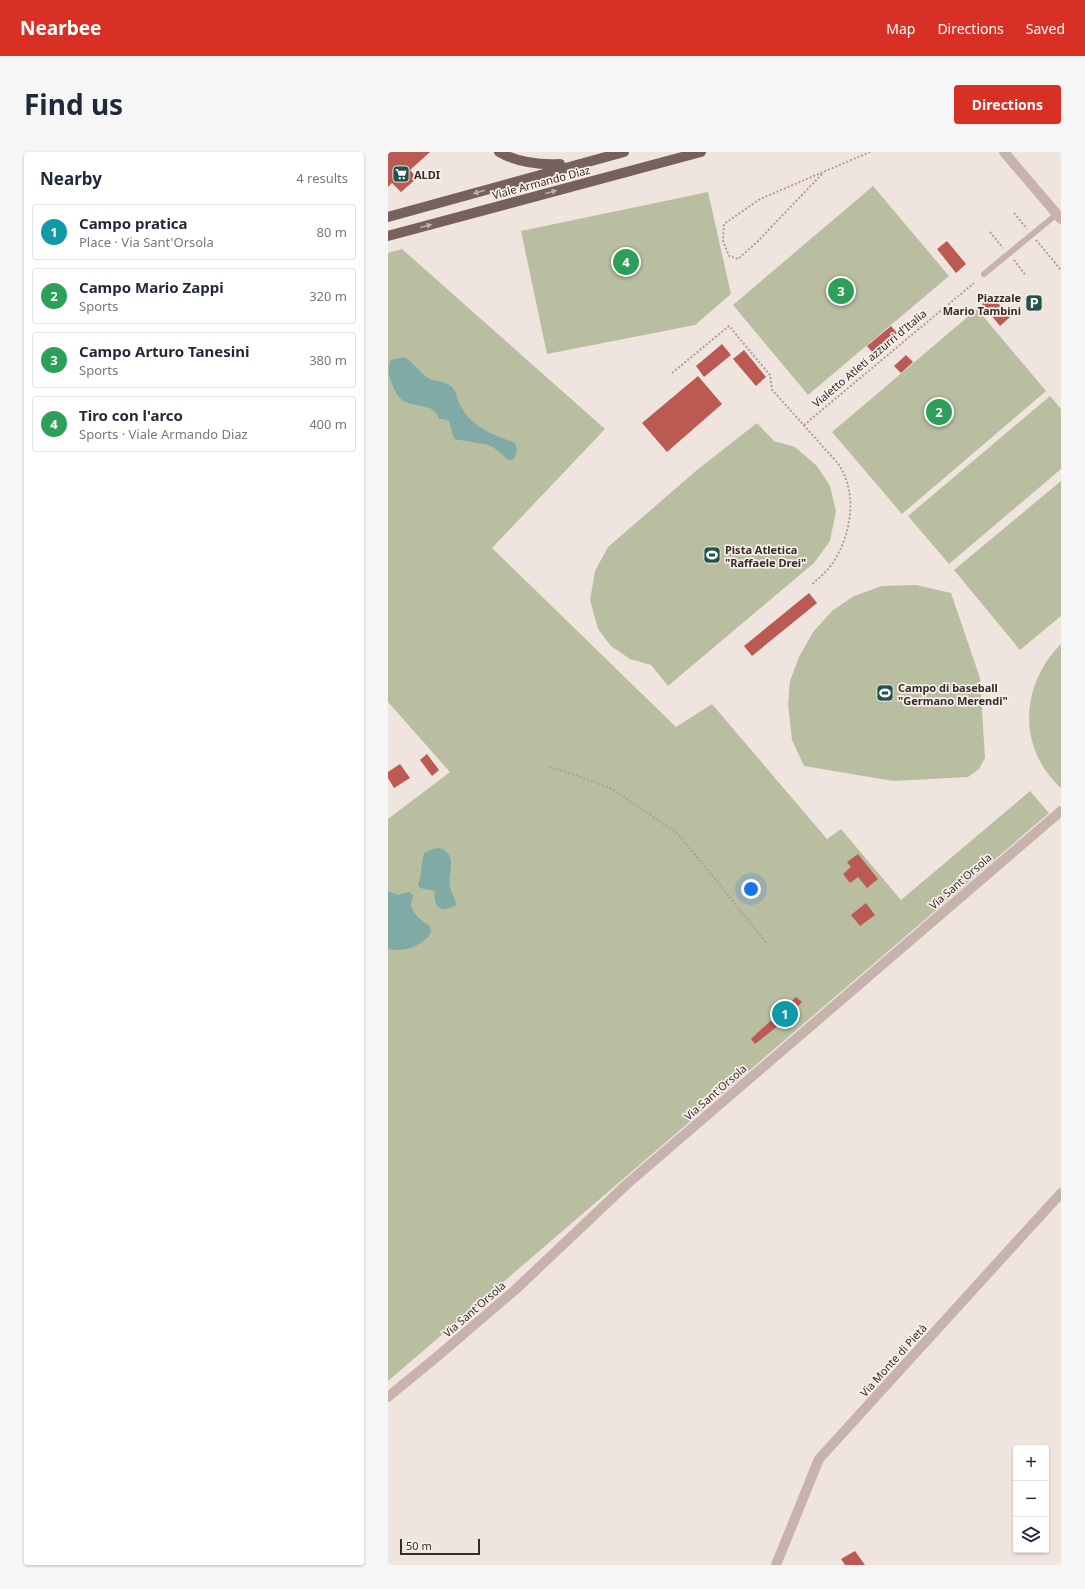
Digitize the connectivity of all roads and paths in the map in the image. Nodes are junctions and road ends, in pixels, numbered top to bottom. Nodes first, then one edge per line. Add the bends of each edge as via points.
1 (499, 152) edge
2 (624, 152) edge
3 (701, 152) edge
4 (870, 152) edge
5 (1004, 152) edge
6 (580, 163) junction
7 (822, 174) junction
8 (1059, 216) edge
9 (388, 217) edge
10 (388, 236) edge
11 (984, 274) dead end
12 (974, 283) dead end
13 (672, 373) dead end
14 (804, 425) junction
15 (811, 585) dead end
16 (549, 767) dead end
17 (1061, 811) edge
18 (767, 944) dead end
19 (1061, 1193) edge
20 (388, 1397) edge
21 (776, 1565) edge

1 - 6 main road via 533,164
2 - 6 main road, Viale Armando Diaz
10 -> 3 main road, Viale Armando Diaz
4 - 7 path
5 - 8 street
6 -> 9 main road, Viale Armando Diaz
7 - 7 path via 760,198 724,224 723,241 729,256 738,259
8 - 11 lane
12 - 14 path, Vialetto Atleti azzurri d'Italia
13 - 14 path via 729,326 770,375 772,390
14 - 15 path via 839,466 847,484 851,504 843,544 824,574
16 - 18 path via 612,788 677,833
17 - 20 street, Via Sant'Orsola via 627,1184 515,1290
19 - 21 street, Via Monte di Pietà via 819,1459

